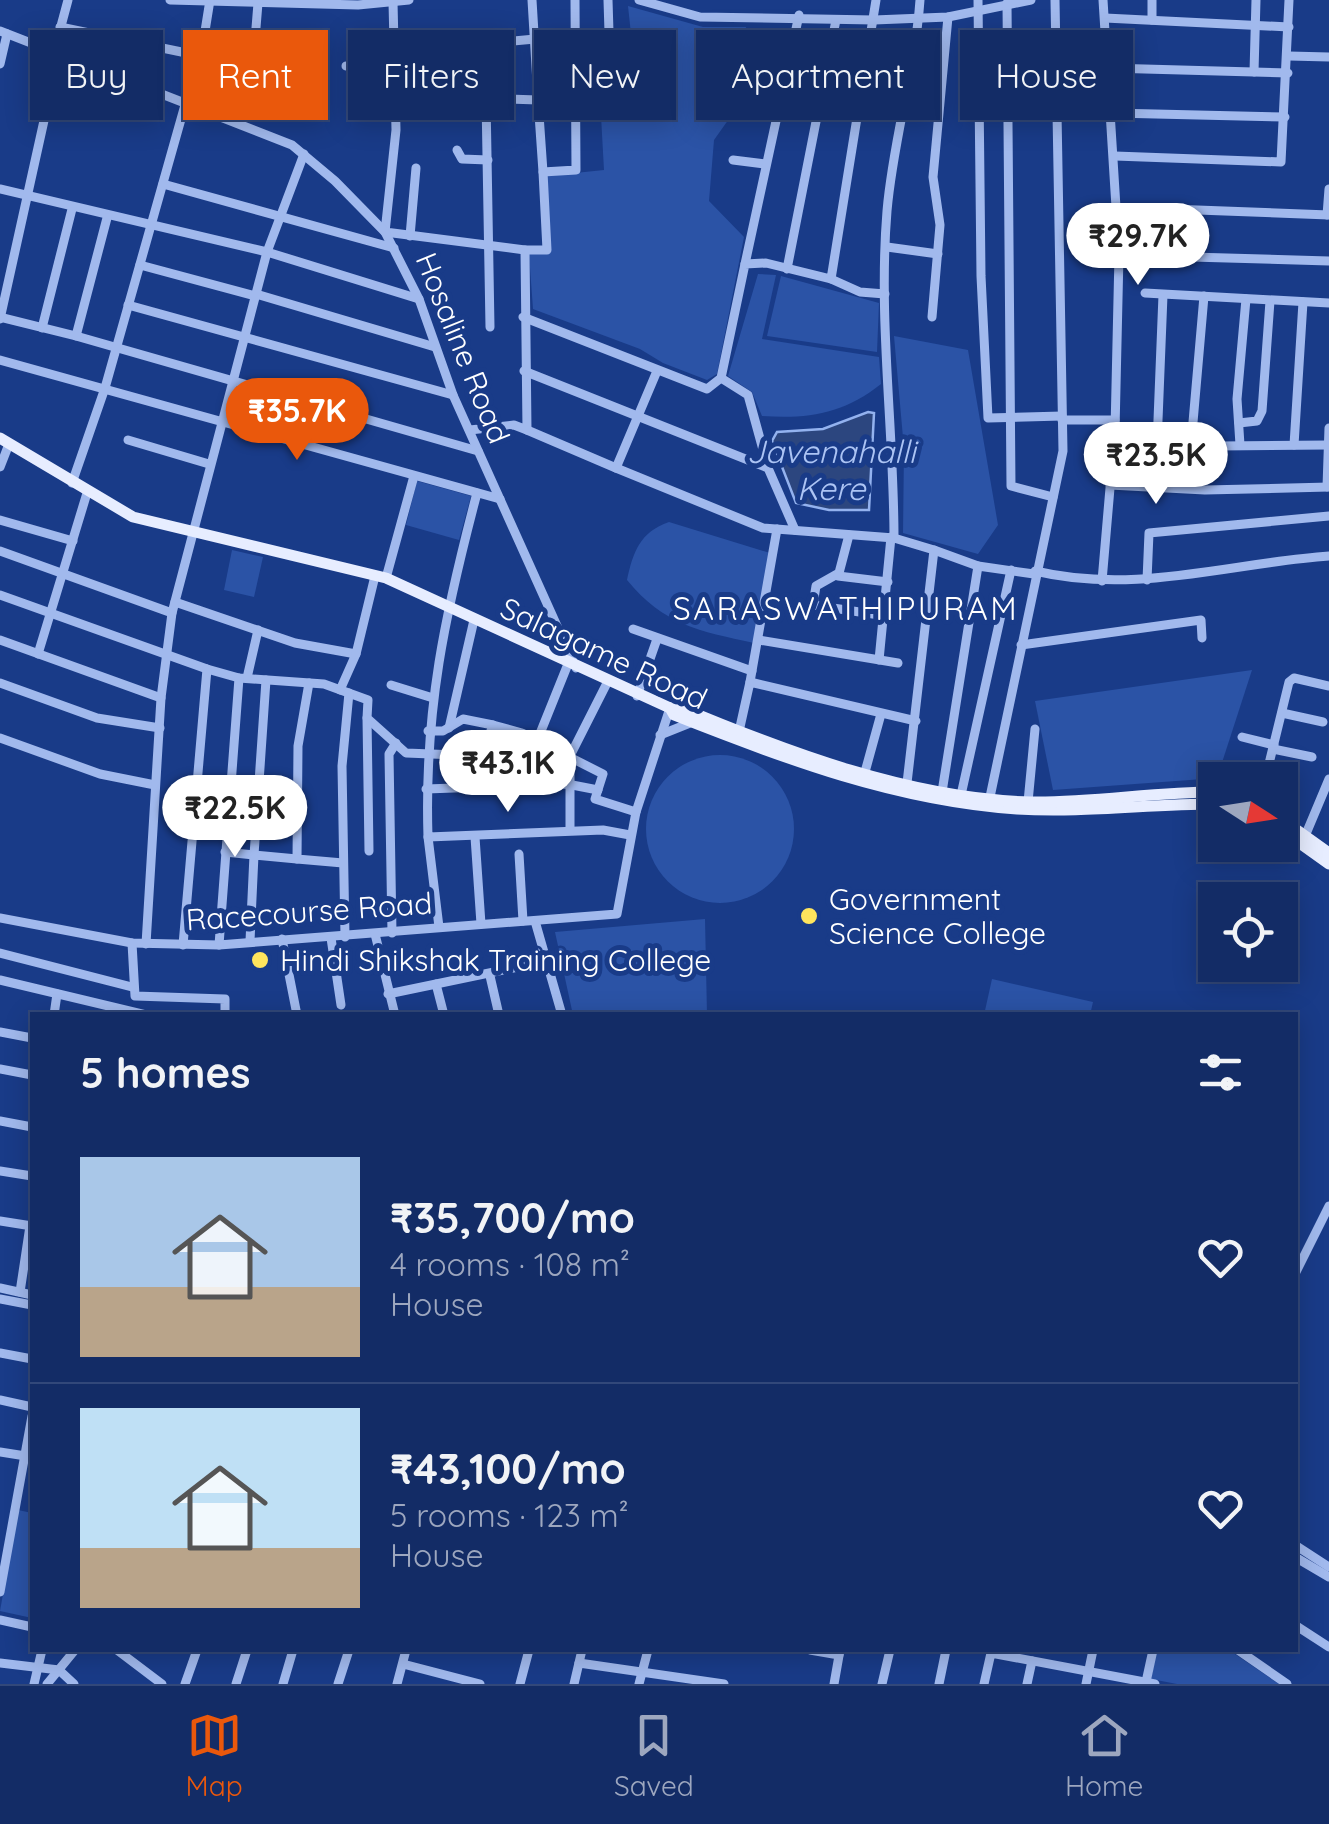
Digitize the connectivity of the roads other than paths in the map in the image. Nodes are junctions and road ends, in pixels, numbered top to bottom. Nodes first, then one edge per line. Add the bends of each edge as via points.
1 (68, 0) edge
2 (170, 0) edge
3 (532, 0) edge
4 (575, 0) edge
5 (608, 0) edge
6 (639, 0) edge
7 (755, 0) edge
8 (876, 0) edge
9 (920, 0) edge
10 (1031, 0) edge
11 (1055, 0) edge
12 (1103, 0) edge
13 (1152, 0) edge
14 (1256, 0) edge
15 (1289, 0) edge
16 (210, 1) edge
17 (402, 1) edge
18 (343, 2) edge
19 (1014, 2) edge
20 (258, 3) junction
21 (978, 4) edge
22 (753, 15) junction
23 (799, 15) junction
24 (948, 16) junction
25 (919, 18) junction
26 (1105, 18) junction
27 (836, 20) junction
28 (874, 20) junction
29 (1152, 20) junction
30 (1256, 26) junction
31 (60, 27) junction
32 (1289, 27) junction
33 (60, 30) edge
34 (205, 30) edge
35 (255, 30) edge
36 (399, 30) edge
37 (534, 30) edge
38 (609, 30) edge
39 (1106, 30) edge
40 (3, 33) edge
41 (30, 42) edge
42 (183, 52) edge
43 (1288, 56) junction
44 (1329, 57) edge
45 (0, 64) edge
46 (1133, 69) edge
47 (1254, 72) junction
48 (1288, 73) junction
49 (1133, 113) edge
50 (1285, 116) junction
51 (44, 120) edge
52 (183, 120) edge
53 (225, 120) edge
54 (394, 120) edge
55 (487, 120) edge
56 (539, 120) edge
57 (1113, 120) edge
58 (458, 150) dead end
59 (304, 154) junction
60 (1115, 156) junction
61 (488, 160) junction
62 (733, 160) dead end
63 (766, 164) junction
64 (416, 168) dead end
65 (543, 172) junction
66 (162, 184) junction
67 (0, 189) edge
68 (1329, 189) edge
69 (29, 198) junction
70 (72, 209) junction
71 (278, 214) junction
72 (1328, 215) edge
73 (107, 218) junction
74 (150, 227) junction
75 (385, 232) junction
76 (410, 236) junction
77 (490, 246) junction
78 (887, 247) junction
79 (394, 248) junction
80 (525, 250) junction
81 (267, 252) junction
82 (938, 254) junction
83 (1143, 254) junction
84 (1119, 255) junction
85 (1329, 261) edge
86 (745, 264) junction
87 (140, 265) junction
88 (787, 269) junction
89 (831, 279) junction
90 (1146, 293) dead end
91 (885, 294) junction
92 (255, 295) junction
93 (1163, 295) junction
94 (1204, 296) junction
95 (419, 299) junction
96 (1246, 299) junction
97 (1270, 301) junction
98 (1303, 302) junction
99 (1329, 302) edge
100 (128, 305) junction
101 (523, 317) junction
102 (0, 318) edge
103 (932, 318) dead end
104 (490, 327) dead end
105 (42, 328) junction
106 (76, 336) junction
107 (244, 337) junction
108 (435, 346) junction
109 (117, 347) junction
110 (0, 360) edge
111 (524, 371) junction
112 (657, 371) junction
113 (721, 378) junction
114 (233, 379) junction
115 (105, 388) junction
116 (453, 395) junction
117 (638, 416) junction
118 (1009, 418) junction
119 (1062, 418) junction
120 (1115, 420) junction
121 (1240, 422) junction
122 (220, 423) junction
123 (470, 430) junction
124 (527, 430) junction
125 (1329, 431) edge
126 (128, 440) dead end
127 (4, 441) edge
128 (1157, 445) junction
129 (1191, 445) junction
130 (1240, 445) junction
131 (1294, 445) junction
132 (1327, 445) edge
133 (1113, 448) junction
134 (478, 451) junction
135 (210, 464) junction
136 (0, 467) edge
137 (616, 468) junction
138 (768, 468) junction
139 (414, 476) junction
140 (72, 484) junction
141 (1110, 486) junction
142 (1328, 487) edge
143 (477, 492) junction
144 (87, 493) junction
145 (1054, 497) junction
146 (500, 499) junction
147 (1329, 516) edge
148 (0, 520) edge
149 (776, 529) junction
150 (795, 530) junction
151 (191, 531) junction
152 (849, 536) junction
153 (893, 538) junction
154 (72, 541) junction
155 (934, 550) junction
156 (0, 551) edge
157 (1329, 556) edge
158 (978, 566) junction
159 (1011, 570) junction
160 (1034, 572) junction
161 (64, 574) junction
162 (838, 576) junction
163 (381, 577) junction
164 (1147, 580) junction
165 (1102, 581) junction
166 (888, 582) junction
167 (0, 595) edge
168 (175, 602) junction
169 (446, 607) junction
170 (172, 613) junction
171 (52, 615) junction
172 (886, 616) junction
173 (474, 620) junction
174 (258, 630) junction
175 (633, 630) dead end
176 (1202, 638) dead end
177 (656, 639) junction
178 (0, 640) edge
179 (759, 640) junction
180 (1021, 645) junction
181 (38, 654) junction
182 (356, 654) junction
183 (166, 655) junction
184 (880, 660) junction
185 (898, 663) dead end
186 (572, 666) junction
187 (207, 669) junction
188 (751, 676) junction
189 (243, 678) junction
190 (266, 680) junction
191 (0, 683) edge
192 (607, 683) junction
193 (309, 684) junction
194 (391, 685) dead end
195 (1329, 686) edge
196 (344, 692) junction
197 (637, 696) junction
198 (160, 698) junction
199 (433, 698) junction
200 (670, 708) junction
201 (881, 714) junction
202 (1282, 714) junction
203 (367, 718) junction
204 (692, 722) junction
205 (916, 722) junction
206 (1322, 722) dead end
207 (493, 725) junction
208 (160, 728) junction
209 (448, 728) junction
210 (1036, 729) dead end
211 (428, 730) junction
212 (660, 735) junction
213 (739, 735) junction
214 (1242, 737) dead end
215 (0, 738) edge
216 (537, 742) junction
217 (396, 744) junction
218 (1273, 747) junction
219 (426, 754) junction
220 (570, 756) junction
221 (1312, 757) dead end
222 (1269, 762) edge
223 (865, 772) junction
224 (1329, 778) edge
225 (567, 784) junction
226 (907, 784) junction
227 (155, 785) junction
228 (526, 785) junction
229 (426, 789) junction
230 (598, 790) junction
231 (942, 792) junction
232 (1198, 793) edge
233 (961, 795) junction
234 (990, 798) junction
235 (1028, 802) junction
236 (1198, 805) edge
237 (636, 812) junction
238 (570, 830) junction
239 (630, 834) junction
240 (1298, 834) edge
241 (428, 837) junction
242 (475, 837) junction
243 (1298, 837) edge
244 (1304, 840) junction
245 (369, 851) dead end
246 (225, 852) junction
247 (1328, 853) edge
248 (519, 854) dead end
249 (254, 855) junction
250 (297, 859) junction
251 (343, 862) junction
252 (0, 918) edge
253 (536, 920) junction
254 (523, 921) junction
255 (481, 924) junction
256 (439, 927) junction
257 (392, 933) junction
258 (375, 934) junction
259 (344, 937) junction
260 (331, 938) junction
261 (282, 939) junction
262 (250, 942) junction
263 (132, 944) junction
264 (146, 944) junction
265 (182, 945) junction
266 (219, 946) junction
267 (0, 953) edge
268 (547, 961) junction
269 (490, 976) junction
270 (0, 980) edge
271 (436, 984) junction
272 (133, 992) junction
273 (57, 994) junction
274 (388, 994) junction
275 (341, 1005) dead end
276 (54, 1012) edge
277 (132, 1012) edge
278 (143, 1012) edge
279 (226, 1012) edge
280 (296, 1012) edge
281 (394, 1012) edge
282 (443, 1012) edge
283 (498, 1012) edge
284 (561, 1012) edge
285 (0, 1032) edge
286 (30, 1038) edge
287 (0, 1069) edge
288 (30, 1075) edge
289 (0, 1120) edge
290 (30, 1127) edge
291 (0, 1171) edge
292 (30, 1176) edge
293 (1329, 1206) edge
294 (0, 1221) edge
295 (30, 1226) edge
296 (30, 1237) edge
297 (1298, 1268) edge
298 (0, 1288) edge
299 (20, 1292) junction
300 (30, 1294) edge
301 (0, 1299) edge
302 (30, 1305) edge
303 (0, 1353) edge
304 (30, 1359) edge
305 (0, 1400) edge
306 (30, 1407) edge
307 (0, 1452) edge
308 (28, 1456) edge
309 (1298, 1547) edge
310 (1298, 1559) edge
311 (1329, 1567) edge
312 (2, 1574) edge
313 (1329, 1578) edge
314 (0, 1592) edge
315 (0, 1620) edge
316 (30, 1627) edge
317 (1298, 1628) edge
318 (1329, 1647) edge
319 (42, 1652) edge
320 (74, 1652) edge
321 (120, 1652) edge
322 (196, 1652) edge
323 (246, 1652) edge
324 (293, 1652) edge
325 (348, 1652) edge
326 (406, 1652) edge
327 (528, 1652) edge
328 (582, 1652) edge
329 (647, 1652) edge
330 (840, 1652) edge
331 (890, 1652) edge
332 (946, 1652) edge
333 (986, 1652) edge
334 (1093, 1652) edge
335 (1153, 1652) edge
336 (1241, 1652) edge
337 (991, 1653) junction
338 (1032, 1660) junction
339 (0, 1663) edge
340 (403, 1664) junction
341 (579, 1664) junction
342 (38, 1669) junction
343 (59, 1670) junction
344 (1088, 1672) junction
345 (640, 1679) edge
346 (474, 1683) edge
347 (1146, 1683) edge
348 (34, 1684) edge
349 (47, 1684) edge
350 (74, 1684) edge
351 (162, 1684) edge
352 (185, 1684) edge
353 (236, 1684) edge
354 (283, 1684) edge
355 (338, 1684) edge
356 (397, 1684) edge
357 (520, 1684) edge
358 (574, 1684) edge
359 (724, 1684) edge
360 (834, 1684) edge
361 (882, 1684) edge
362 (939, 1684) edge
363 (984, 1684) edge
364 (1027, 1684) edge
365 (1086, 1684) edge
366 (1287, 1684) edge

1 - 31 street
2 - 16 street
3 - 37 street
4 - 65 street via 576,170
5 - 38 street
6 - 22 street via 700,17
7 - 22 street
8 - 28 street
9 - 25 street
10 - 19 street
11 - 119 street
12 - 26 street
13 - 29 street
14 - 30 street
15 - 32 street
16 - 20 street
16 - 34 street
17 - 18 street
17 - 36 street
18 - 20 street
19 - 21 street
19 - 118 street
20 - 35 street
21 - 24 street
21 - 118 street via 983,371 988,418
22 - 23 street
23 - 27 street
23 - 63 street
24 - 25 street
24 - 82 street via 933,177
25 - 28 street
25 - 78 street via 887,210
26 - 29 street
26 - 39 street
27 - 28 street
27 - 88 street
28 - 89 street
29 - 30 street
30 - 32 street
30 - 47 street
31 - 33 street
31 - 42 street
32 - 43 street
40 - 41 street, Hosaline Road
40 - 45 street
43 - 44 street
43 - 48 street
46 - 47 street
47 - 48 street
48 - 50 street
49 - 50 street
50 - 60 street via 1281,162
51 - 69 street
52 - 66 street
53 - 59 street, Hosaline Road
54 - 75 street
55 - 61 street
56 - 65 street
57 - 60 street
58 - 61 street via 462,159
59 - 71 street
59 - 75 street, Hosaline Road
60 - 84 street
61 - 77 street
62 - 63 street
63 - 86 street
64 - 76 street
65 - 80 street via 546,250
66 - 71 street
66 - 74 street
67 - 69 street
68 - 72 street
69 - 70 street
69 - 102 street
70 - 73 street
70 - 105 street
71 - 79 street
71 - 81 street
72 - 83 street via 1143,208
73 - 74 street
73 - 106 street
74 - 81 street
74 - 87 street
75 - 76 street
75 - 79 street, Hosaline Road
76 - 77 street
77 - 80 street
77 - 104 street
78 - 82 street
78 - 91 street
79 - 95 street, Hosaline Road
80 - 101 street
81 - 92 street
81 - 95 street
82 - 103 street
83 - 84 street
83 - 85 street
84 - 120 street
86 - 88 street
86 - 113 street
87 - 92 street
87 - 100 street
88 - 89 street
89 - 91 street
90 - 93 street
91 - 153 street
92 - 107 street
92 - 108 street
93 - 94 street
93 - 128 street
94 - 96 street
94 - 129 street
95 - 108 street, Hosaline Road
96 - 97 street
96 - 121 street
97 - 98 street
97 - 121 street via 1261,416
98 - 99 street
98 - 131 street
100 - 107 street
100 - 109 street
101 - 111 street
101 - 112 street
102 - 105 street
105 - 106 street
106 - 109 street
107 - 114 street
107 - 116 street
108 - 116 street, Hosaline Road
109 - 114 street
109 - 115 street
110 - 115 street
111 - 117 street
111 - 124 street
112 - 113 street via 707,388
112 - 117 street
113 - 138 street via 748,394
114 - 122 street
114 - 134 street
115 - 122 street
115 - 140 street
116 - 123 street, Hosaline Road
117 - 137 street
117 - 138 street
118 - 119 street
118 - 145 street via 1012,486
119 - 120 street
119 - 145 street
120 - 133 street
121 - 130 street
122 - 135 street
122 - 139 street
123 - 124 street
123 - 134 street, Hosaline Road
124 - 137 street
125 - 132 street
126 - 135 street
127 - 136 street
127 - 140 main road, Salagame Road
128 - 129 street
128 - 133 street
129 - 130 street
130 - 131 street
131 - 132 street
132 - 142 street
133 - 141 street
134 - 146 street, Hosaline Road
135 - 151 street
137 - 149 street
138 - 150 street
139 - 143 street
139 - 163 street
140 - 144 main road, Salagame Road
141 - 142 street
141 - 165 street
143 - 146 street
143 - 169 street
144 - 151 main road, Salagame Road via 133,517
144 - 154 street
145 - 160 street
146 - 186 street, Hosaline Road
147 - 164 street via 1149,533
148 - 154 street
149 - 150 street
149 - 179 street
150 - 152 street
151 - 163 main road, Salagame Road
151 - 168 street
152 - 153 street
152 - 162 street
153 - 155 street
153 - 166 street
154 - 161 street
155 - 158 street
155 - 205 street
156 - 161 street
157 - 164 street
158 - 159 street
158 - 231 street
159 - 160 street
159 - 233 street
160 - 165 street
160 - 180 street
161 - 170 street
161 - 171 street
162 - 166 street
162 - 172 street via 816,586 816,608
163 - 169 main road, Salagame Road
163 - 182 street
164 - 165 street
166 - 172 street
167 - 171 street
168 - 170 street
168 - 174 street
169 - 173 main road, Salagame Road
169 - 199 street
170 - 183 street
171 - 181 street
171 - 183 street
172 - 184 street
173 - 186 main road, Salagame Road
173 - 209 street
174 - 182 street
174 - 189 street
175 - 177 street
176 - 180 street via 1201,620
177 - 188 street
177 - 197 street
178 - 181 street
179 - 184 street
179 - 188 street
180 - 234 street
181 - 198 street
182 - 196 street
183 - 187 street
183 - 198 street
184 - 185 street
186 - 192 main road, Salagame Road
186 - 216 street
187 - 189 street
187 - 265 street
188 - 201 street
188 - 213 street
189 - 190 street
189 - 246 street
190 - 193 street
190 - 249 street
191 - 208 street via 97,718
192 - 197 main road, Salagame Road
192 - 220 street
193 - 196 street
193 - 250 street via 298,746
194 - 199 street
195 - 202 street via 1291,679
196 - 203 street via 368,700
196 - 251 street
197 - 200 main road, Salagame Road
198 - 208 street
199 - 211 street
200 - 204 main road, Salagame Road
200 - 212 street
200 - 213 main road
201 - 205 street
201 - 223 street
202 - 206 street
202 - 218 street
203 - 217 street
203 - 245 street
204 - 212 street
204 - 213 main road, Salagame Road
205 - 226 street
207 - 209 street via 463,719
207 - 216 street
207 - 219 street via 482,756
208 - 227 street
209 - 211 street
210 - 235 street
211 - 219 street
212 - 237 street
213 - 223 main road
213 - 236 main road, Salagame Road via 902,794 988,807
214 - 218 street
215 - 227 street via 100,774
216 - 220 street
216 - 228 street
217 - 219 street via 406,754
217 - 257 street via 389,754
218 - 221 street
218 - 222 street
219 - 229 street
220 - 225 street
220 - 230 street via 603,774
223 - 226 main road
224 - 244 street
225 - 228 street
225 - 230 street
225 - 238 street
226 - 231 main road
227 - 264 street
228 - 229 street
229 - 241 street
230 - 237 street via 595,799
231 - 233 main road
232 - 235 main road
233 - 234 main road
234 - 235 main road
237 - 239 street
238 - 239 street
238 - 242 street
239 - 253 street, Racecourse Road via 621,908 610,916
240 - 244 main road
241 - 242 street
241 - 256 street
242 - 255 street
243 - 244 main road
244 - 247 main road
246 - 249 street
246 - 266 street
248 - 254 street
249 - 250 street
249 - 262 street
250 - 251 street
251 - 259 street
252 - 263 street, Racecourse Road
253 - 254 street, Racecourse Road
253 - 268 street
254 - 255 street, Racecourse Road
255 - 256 street, Racecourse Road
256 - 257 street, Racecourse Road
257 - 258 street, Racecourse Road
258 - 259 street, Racecourse Road
258 - 274 street
259 - 260 street, Racecourse Road
260 - 261 street, Racecourse Road
260 - 275 street
261 - 262 street, Racecourse Road
261 - 280 street
262 - 266 street, Racecourse Road
263 - 264 street, Racecourse Road
263 - 272 street
264 - 265 street, Racecourse Road
265 - 266 street, Racecourse Road
267 - 272 street
268 - 269 street
268 - 284 street
269 - 271 street
269 - 283 street
270 - 273 street
271 - 274 street
271 - 282 street
272 - 278 street
272 - 279 street via 225,999
273 - 276 street
273 - 277 street
274 - 281 street
285 - 286 street
287 - 288 street
289 - 290 street
291 - 292 street
293 - 297 street
294 - 295 street
296 - 299 street
298 - 299 street
299 - 300 street
301 - 302 street
303 - 304 street
305 - 306 street
307 - 308 street
308 - 312 street
309 - 311 street
310 - 313 street
312 - 314 street
315 - 316 street
317 - 318 street
319 - 342 street
320 - 343 street
321 - 351 street
322 - 352 street
323 - 353 street
324 - 354 street
325 - 355 street
326 - 340 street
327 - 357 street
328 - 341 street
329 - 345 street
330 - 360 street
331 - 361 street
332 - 362 street
333 - 337 street
334 - 344 street
335 - 347 street
336 - 366 street
337 - 338 street
337 - 363 street
338 - 344 street
338 - 364 street
339 - 342 street
340 - 346 street
340 - 356 street
341 - 345 street
341 - 358 street
342 - 343 street
342 - 348 street
343 - 349 street
343 - 350 street
344 - 347 street
344 - 365 street
345 - 359 street

